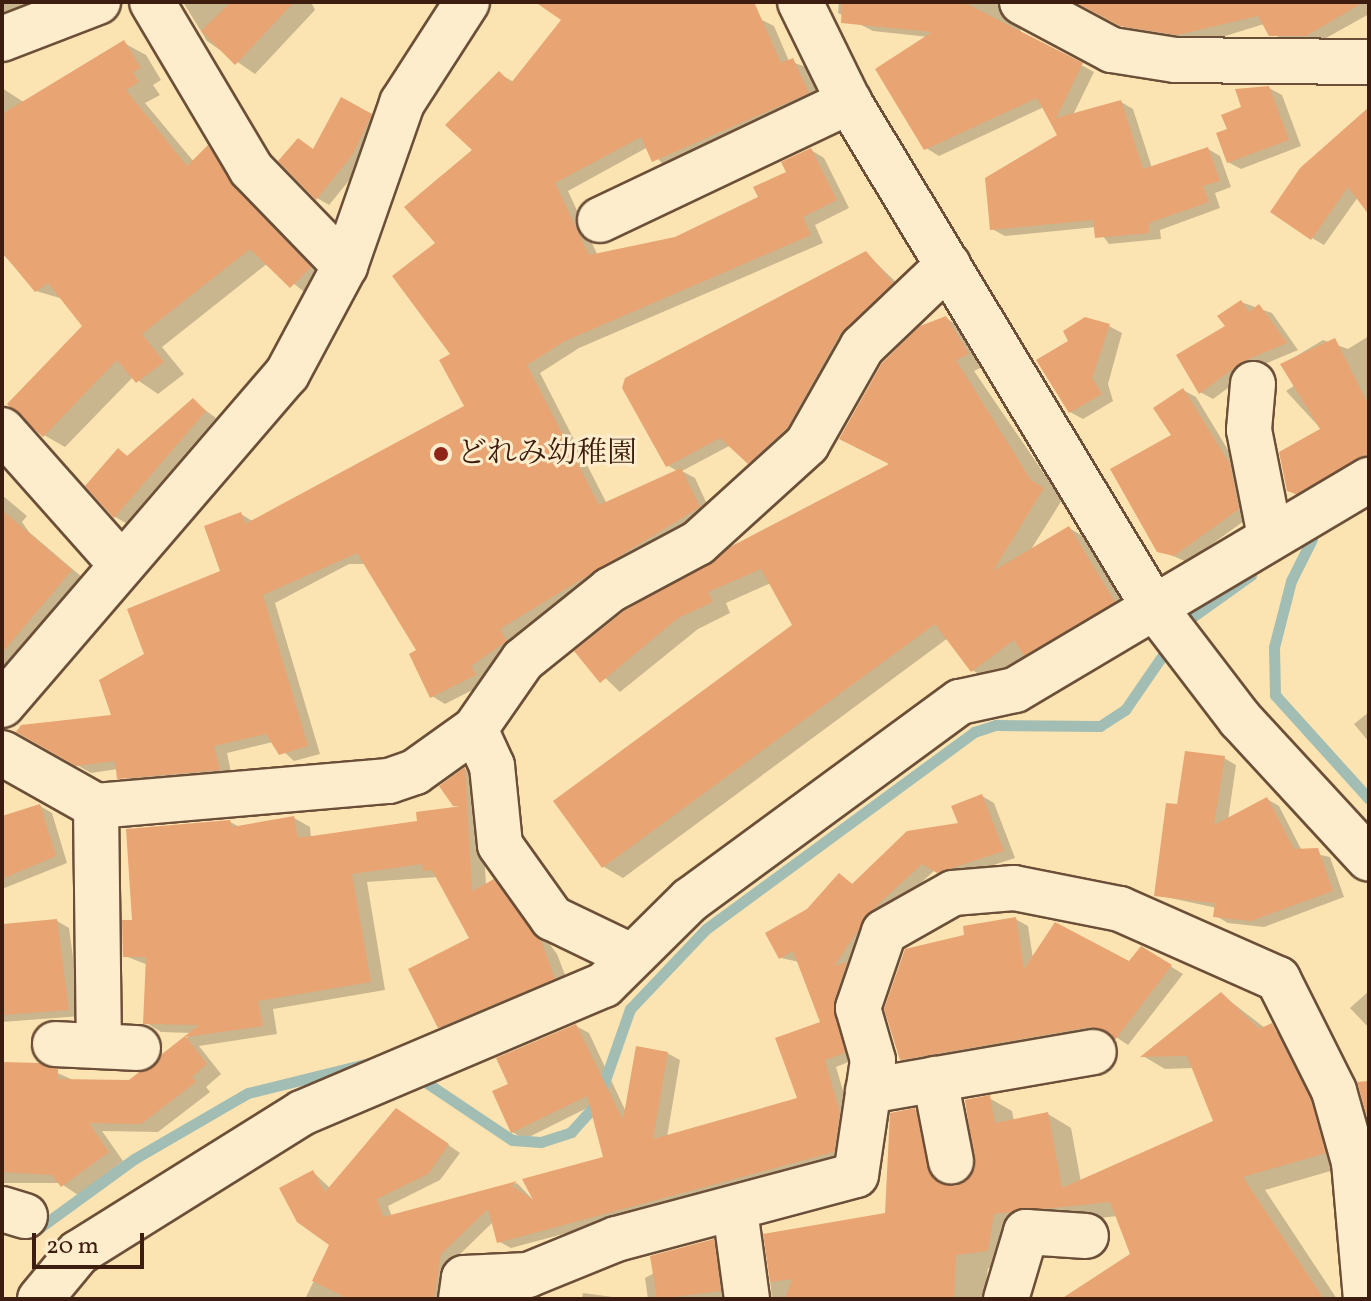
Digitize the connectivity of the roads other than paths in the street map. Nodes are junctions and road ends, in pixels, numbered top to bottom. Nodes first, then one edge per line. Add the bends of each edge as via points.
1 (98, 2) edge
2 (152, 2) edge
3 (467, 2) edge
4 (800, 2) edge
5 (1022, 2) edge
6 (2, 39) edge
7 (1369, 62) edge
8 (849, 102) junction
9 (600, 220) dead end
10 (948, 265) junction
11 (345, 266) junction
12 (1253, 384) dead end
13 (2, 430) edge
14 (1369, 480) edge
15 (1270, 536) junction
16 (121, 564) junction
17 (1166, 621) junction
18 (2, 705) edge
19 (475, 729) junction
20 (2, 753) edge
21 (96, 806) junction
22 (1369, 859) edge
23 (629, 955) junction
24 (55, 1044) dead end
25 (1094, 1052) dead end
26 (935, 1079) junction
27 (868, 1091) junction
28 (951, 1161) dead end
29 (1362, 1161) edge
30 (735, 1210) junction
31 (1086, 1236) dead end
32 (1366, 1274) edge
33 (40, 1299) edge
34 (461, 1299) edge
35 (747, 1299) edge
36 (1006, 1299) edge

1 - 6 street
2 - 11 street via 251,169
3 - 11 street via 402,103
4 - 8 street
5 - 7 street via 1112,50 1175,60
8 - 9 street
8 - 10 street
10 - 17 street
10 - 19 street via 862,347 807,444 698,543 610,590 523,660
11 - 16 street via 287,374
12 - 15 street via 1249,430
13 - 16 street
14 - 15 street
15 - 17 street
16 - 18 street
17 - 22 street via 1240,719
17 - 23 street via 1015,690 960,702 690,900
19 - 21 street via 415,772 389,781
19 - 23 street via 492,766 500,845 552,918
20 - 21 street
21 - 24 street via 118,1047
23 - 33 street via 604,985 302,1113 224,1157 78,1253
25 - 26 street
26 - 27 street
26 - 28 street
27 - 29 street via 873,1060 858,1008 884,932 953,893 1065,894 1120,909 1278,979
27 - 30 street via 856,1175
29 - 32 street
30 - 34 street via 616,1239 528,1275 464,1278
30 - 35 street
31 - 36 street via 1026,1232

